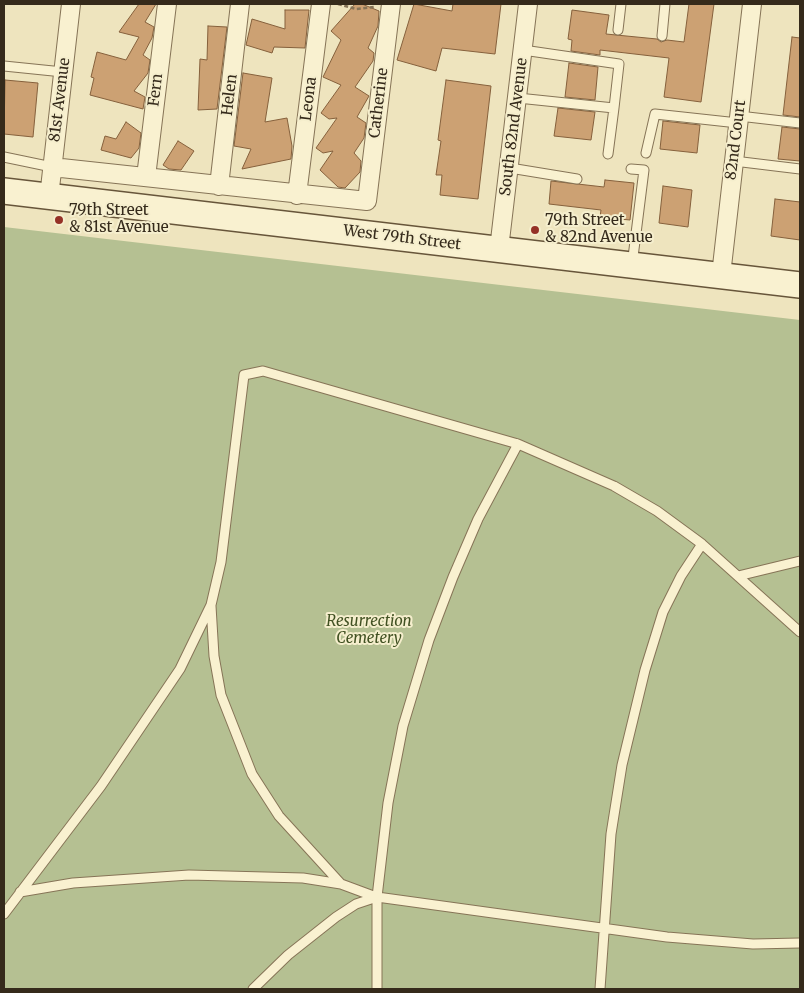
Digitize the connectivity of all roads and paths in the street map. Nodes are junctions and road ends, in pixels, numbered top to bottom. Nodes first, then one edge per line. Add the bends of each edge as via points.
1 (71, 4) edge
2 (167, 4) edge
3 (240, 4) edge
4 (321, 4) edge
5 (338, 4) edge
6 (528, 4) edge
7 (621, 4) edge
8 (664, 4) edge
9 (748, 4) edge
10 (391, 5) edge
11 (618, 30) dead end
12 (662, 36) dead end
13 (523, 50) junction
14 (4, 66) edge
15 (63, 72) junction
16 (518, 98) junction
17 (614, 108) junction
18 (738, 120) junction
19 (800, 123) edge
20 (646, 153) dead end
21 (608, 154) dead end
22 (4, 157) edge
23 (734, 161) junction
24 (52, 167) junction
25 (510, 168) junction
26 (631, 169) dead end
27 (800, 169) edge
28 (146, 177) junction
29 (577, 179) dead end
30 (219, 186) junction
31 (4, 191) edge
32 (297, 195) junction
33 (49, 196) junction
34 (500, 249) junction
35 (632, 265) junction
36 (721, 275) junction
37 (800, 285) edge
38 (518, 444) junction
39 (702, 544) junction
40 (800, 561) edge
41 (738, 576) junction
42 (211, 605) junction
43 (800, 632) edge
44 (341, 884) junction
45 (20, 892) junction
46 (376, 897) junction
47 (4, 914) edge
48 (603, 928) junction
49 (800, 943) edge
50 (253, 989) edge
51 (377, 989) edge
52 (600, 989) edge

1 - 15 street, 81st Avenue
2 - 28 street, Fern
3 - 30 street, Helen
4 - 32 street, Leona
5 - 10 path via 356,9
6 - 13 street, South 82nd Avenue
7 - 11 lane
8 - 12 lane
9 - 18 street, 82nd Court
10 - 32 street, Catherine via 367,201
13 - 16 street, South 82nd Avenue
13 - 17 lane via 620,64
14 - 15 lane
15 - 24 street, 81st Avenue
16 - 17 lane
16 - 25 street, South 82nd Avenue
17 - 21 lane
18 - 19 lane
18 - 20 lane via 655,114
18 - 23 street, 82nd Court
22 - 24 lane
23 - 27 lane
23 - 36 street, 82nd Court
24 - 28 street
24 - 33 street, 81st Avenue
25 - 29 lane
25 - 34 street, South 82nd Avenue
26 - 35 lane via 644,170
28 - 30 street
30 - 32 street
31 - 33 main road, West 79th Street
33 - 34 main road, West 79th Street
34 - 35 main road, West 79th Street
35 - 36 main road, West 79th Street
36 - 37 main road, West 79th Street
38 - 39 lane via 614,486 657,511
38 - 42 lane via 263,371 244,375 221,562
38 - 46 lane via 478,519 429,640 401,736 388,803
39 - 41 lane
39 - 48 lane via 681,576 664,612 645,670 622,765 611,834
40 - 41 lane
41 - 43 lane
42 - 44 lane via 214,656 221,695 252,774 279,816
42 - 45 lane via 175,677 101,786
44 - 45 lane via 303,878 190,875 73,883
44 - 46 lane
45 - 47 lane
46 - 48 lane
46 - 50 lane via 356,904 336,917 288,955
46 - 51 lane
48 - 49 lane via 753,944
48 - 52 lane

